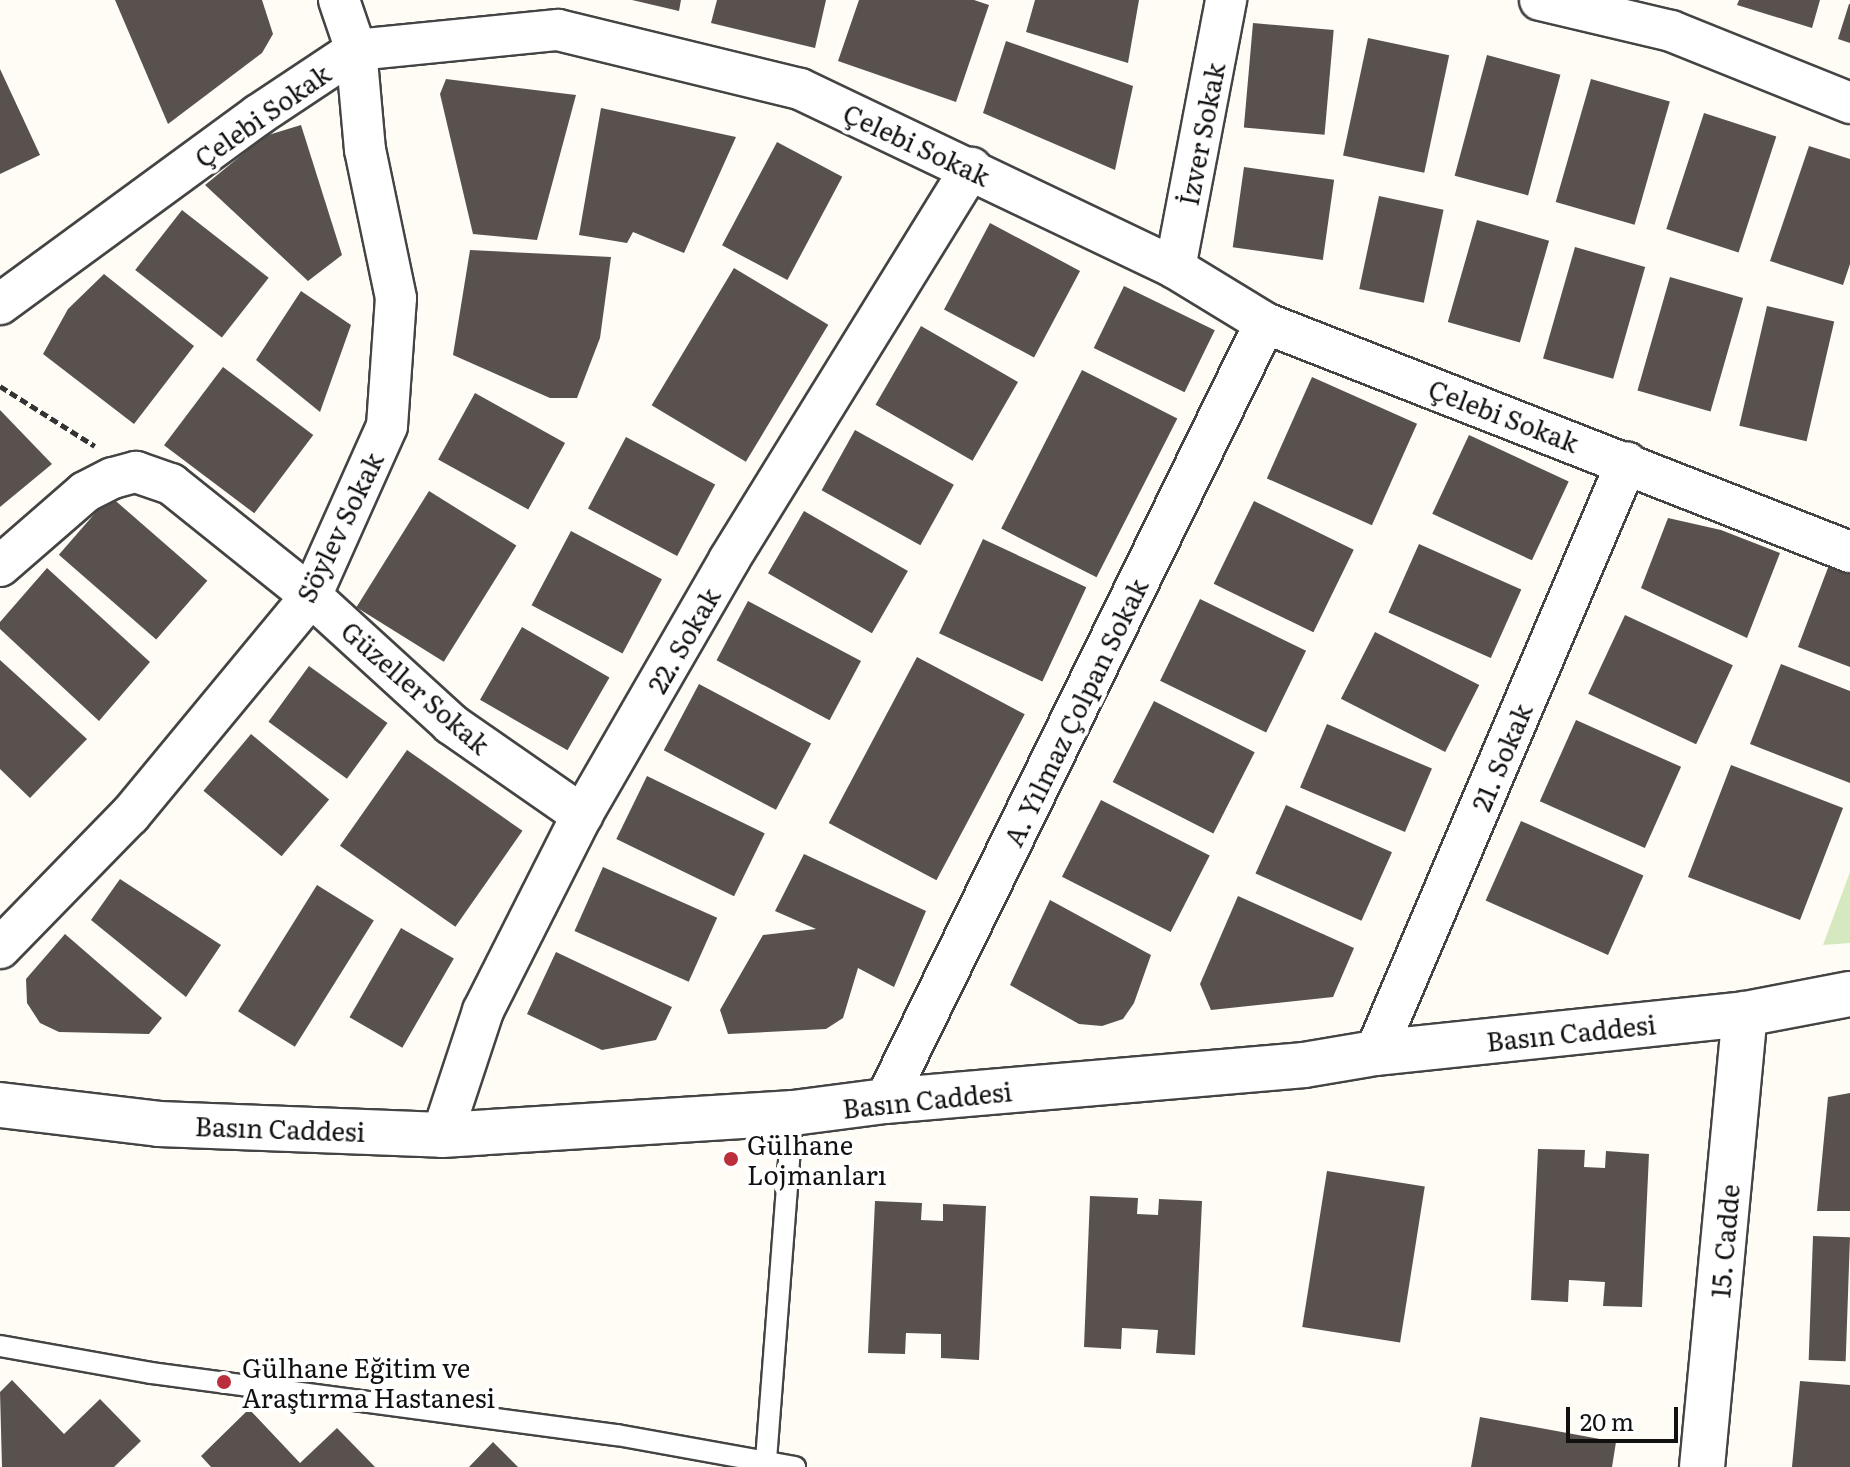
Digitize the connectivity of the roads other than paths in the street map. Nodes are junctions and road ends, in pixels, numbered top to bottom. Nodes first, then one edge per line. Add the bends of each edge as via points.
1 (339, 0) edge
2 (1226, 0) edge
3 (1540, 0) edge
4 (356, 50) junction
5 (1850, 103) edge
6 (971, 168) junction
7 (1175, 268) junction
8 (0, 304) edge
9 (1265, 323) junction
10 (1627, 462) junction
11 (1850, 552) edge
12 (0, 566) edge
13 (311, 596) junction
14 (582, 815) junction
15 (0, 948) edge
16 (1850, 994) edge
17 (1745, 1014) junction
18 (1375, 1053) junction
19 (885, 1101) junction
20 (0, 1105) edge
21 (793, 1113) junction
22 (442, 1135) junction
23 (0, 1346) edge
24 (763, 1464) edge
25 (795, 1467) edge
26 (1702, 1467) edge

1 - 4 street, Söylev Sokak
2 - 7 street, İzver Sokak
3 - 5 street via 1671,31
4 - 6 street, Çelebi Sokak via 558,30 800,89
4 - 8 street, Çelebi Sokak via 258,115
4 - 13 street, Söylev Sokak via 365,150 396,298 387,426
6 - 7 street, Çelebi Sokak
6 - 14 street, 22. Sokak via 729,560
7 - 9 street, Çelebi Sokak
9 - 10 street, Çelebi Sokak
9 - 19 street, A. Yılmaz Çolpan Sokak
10 - 11 street, Çelebi Sokak
10 - 18 street, 21. Sokak
12 - 13 street, Güzeller Sokak via 85,492 136,472 171,484
13 - 14 street, Güzeller Sokak via 451,724
13 - 15 street, Söylev Sokak via 130,815
14 - 22 street, 22. Sokak via 483,1011
16 - 17 street, Basın Caddesi
17 - 18 street, Basın Caddesi
17 - 26 street, 15. Cadde
18 - 19 street, Basın Caddesi via 1304,1065
19 - 21 street, Basın Caddesi
20 - 22 street, Basın Caddesi via 159,1124
21 - 22 street, Basın Caddesi
21 - 24 lane
23 - 24 lane via 151,1373 617,1435
24 - 25 lane

